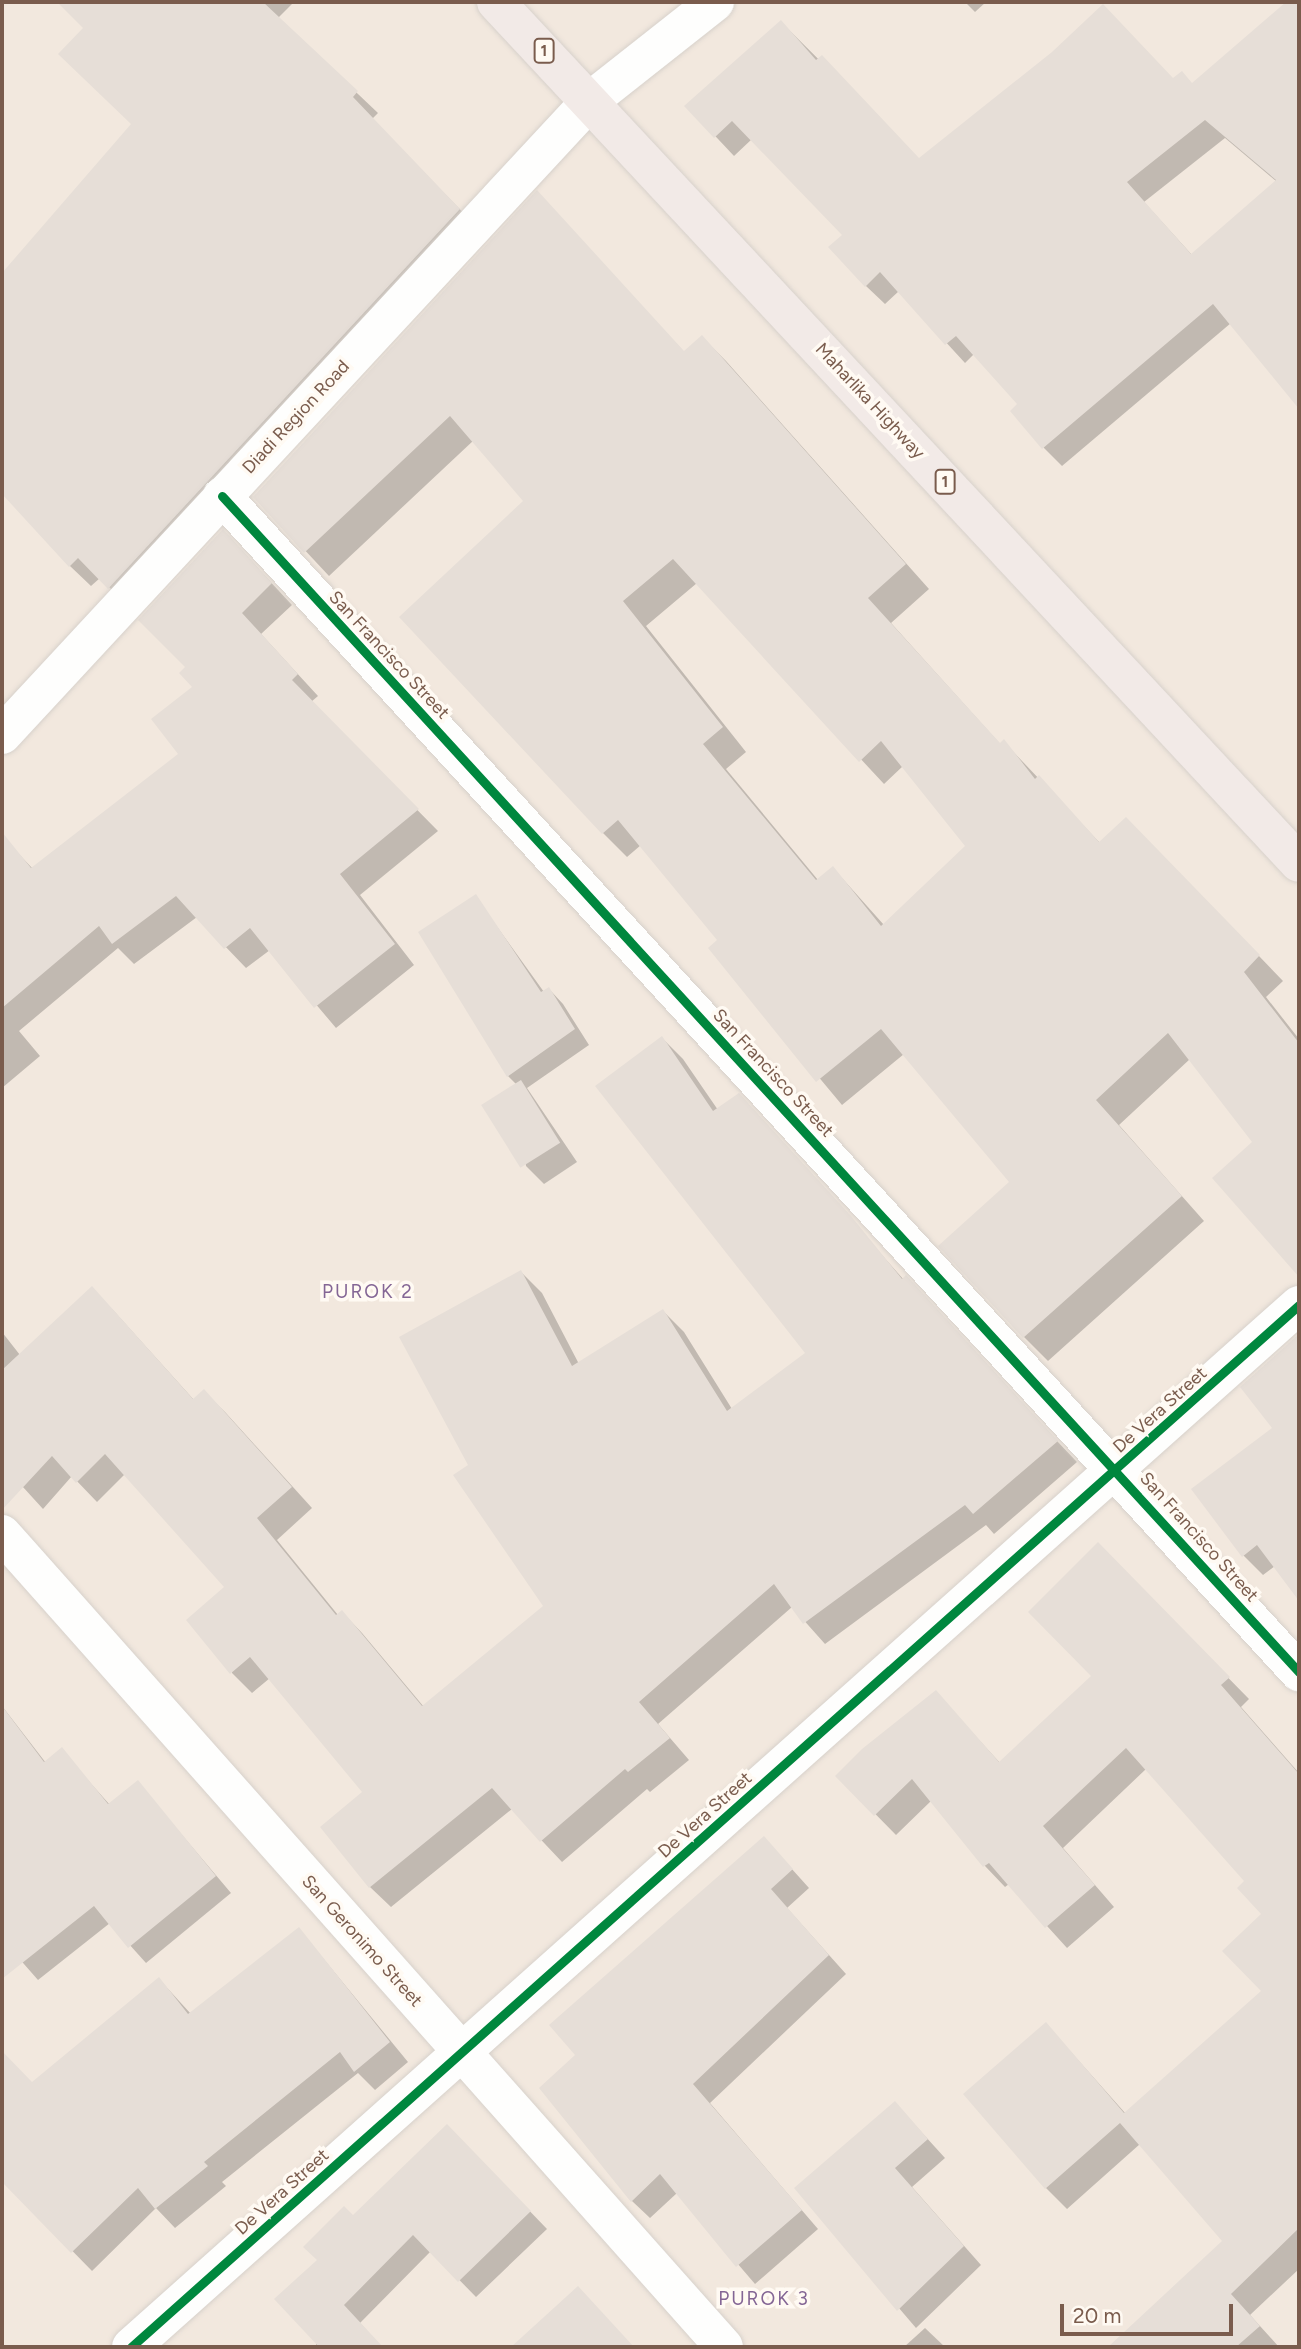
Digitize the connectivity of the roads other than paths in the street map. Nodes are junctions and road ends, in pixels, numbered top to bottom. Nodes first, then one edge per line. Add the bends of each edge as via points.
1 (496, 2) edge
2 (715, 2) edge
3 (591, 100) junction
4 (222, 496) junction
5 (2, 735) edge
6 (1299, 863) edge
7 (1299, 1304) edge
8 (1117, 1470) junction
9 (2, 1534) edge
10 (1299, 1672) edge
11 (461, 2053) junction
12 (131, 2347) edge
13 (724, 2347) edge

1 - 3 highway, Maharlika Highway / 1
2 - 3 street, Diadi Region Road
3 - 4 street, Diadi Region Road
3 - 6 highway, Maharlika Highway / 1
4 - 5 street, Diadi Region Road
4 - 8 street, San Francisco Street
7 - 8 street, De Vera Street
8 - 10 street, San Francisco Street
8 - 11 street, De Vera Street
9 - 11 street, San Geronimo Street
11 - 12 street, De Vera Street
11 - 13 street, San Geronimo Street

